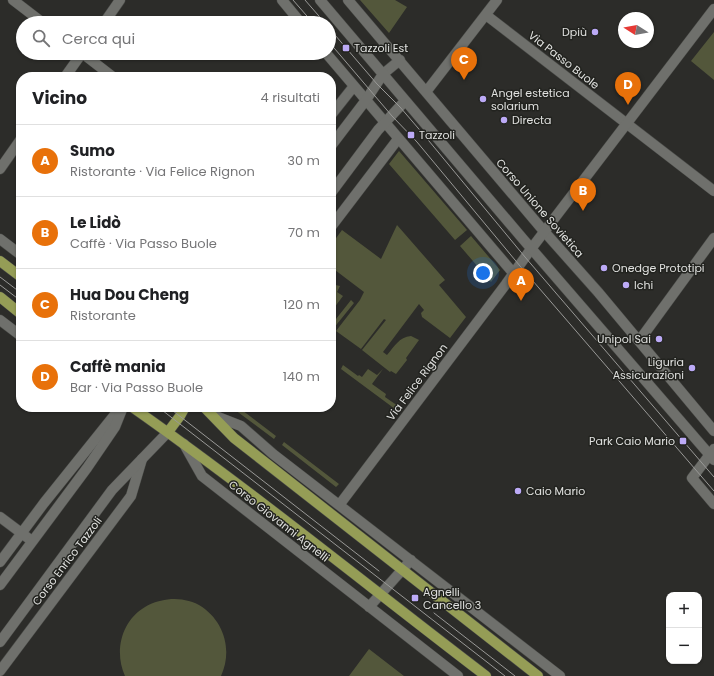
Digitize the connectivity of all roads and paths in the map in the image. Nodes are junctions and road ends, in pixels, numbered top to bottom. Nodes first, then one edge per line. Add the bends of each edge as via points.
1 (13, 0) edge
2 (120, 0) edge
3 (282, 0) edge
4 (320, 0) edge
5 (348, 0) edge
6 (497, 0) edge
7 (714, 9) edge
8 (486, 15) junction
9 (33, 16) edge
10 (109, 16) edge
11 (295, 16) edge
12 (334, 16) edge
13 (336, 19) edge
14 (77, 60) edge
15 (91, 60) edge
16 (332, 60) edge
17 (400, 60) junction
18 (69, 72) edge
19 (107, 72) edge
20 (383, 74) junction
21 (354, 86) junction
22 (426, 92) junction
23 (366, 100) junction
24 (405, 102) junction
25 (336, 109) edge
26 (385, 123) junction
27 (627, 124) junction
28 (336, 139) edge
29 (398, 139) junction
30 (16, 147) edge
31 (0, 169) edge
32 (336, 186) edge
33 (714, 191) edge
34 (336, 220) edge
35 (545, 233) junction
36 (714, 238) edge
37 (0, 239) edge
38 (531, 249) junction
39 (16, 252) edge
40 (0, 261) edge
41 (16, 273) edge
42 (514, 274) junction
43 (0, 297) edge
44 (16, 310) edge
45 (0, 320) edge
46 (16, 332) edge
47 (638, 341) junction
48 (118, 412) edge
49 (120, 412) edge
50 (139, 412) edge
51 (182, 412) edge
52 (210, 412) edge
53 (213, 415) junction
54 (714, 430) edge
55 (168, 432) junction
56 (184, 444) junction
57 (713, 455) edge
58 (142, 460) junction
59 (340, 504) junction
60 (714, 504) edge
61 (0, 517) edge
62 (21, 533) junction
63 (32, 541) junction
64 (411, 560) junction
65 (0, 562) edge
66 (402, 569) junction
67 (0, 585) edge
68 (381, 593) junction
69 (369, 607) junction
70 (0, 642) edge
71 (0, 671) edge
72 (458, 676) edge
73 (486, 676) edge
74 (538, 676) edge
75 (560, 676) edge

1 - 9 street
2 - 10 street
3 - 11 street
4 - 12 street
5 - 17 street, Corso Unione Sovietica
6 - 8 street
7 - 27 street
8 - 22 street
8 - 27 street, Via Passo Buole
13 - 20 street
14 - 18 street
15 - 19 street
16 - 21 street
17 - 20 street
17 - 22 street, Corso Unione Sovietica
20 - 23 street
20 - 24 street
21 - 23 street
21 - 25 street
22 - 35 street, Corso Unione Sovietica
23 - 26 street
23 - 28 street
24 - 26 street
24 - 38 street
26 - 29 street
26 - 32 street
27 - 33 street, Via Passo Buole
27 - 35 street
29 - 34 street
29 - 42 street
30 - 31 street
35 - 38 street
35 - 47 street, Corso Unione Sovietica
36 - 47 street
37 - 39 street
38 - 42 street
38 - 57 street
40 - 41 main road
42 - 59 street, Via Felice Rignon
43 - 44 main road
45 - 46 street
47 - 54 street, Corso Unione Sovietica
48 - 62 street via 76,461
49 - 63 street via 115,427 87,468
50 - 55 main road, Corso Giovanni Agnelli
51 - 55 main road
52 - 53 main road
53 - 59 street via 241,426 273,454
53 - 66 main road via 234,438
55 - 56 main road, Corso Giovanni Agnelli
55 - 58 street, Corso Enrico Tazzoli
56 - 68 main road, Corso Giovanni Agnelli
56 - 69 street, Corso Giovanni Agnelli via 202,476
57 - 60 street via 692,478
58 - 70 street, Corso Enrico Tazzoli via 112,490
58 - 71 street, Corso Enrico Tazzoli via 131,496
59 - 64 street
61 - 62 street
62 - 63 street
62 - 65 street
63 - 67 street
64 - 66 street
64 - 75 street
66 - 68 street
66 - 74 main road
68 - 69 street
68 - 73 main road, Corso Giovanni Agnelli
69 - 72 street, Corso Giovanni Agnelli

